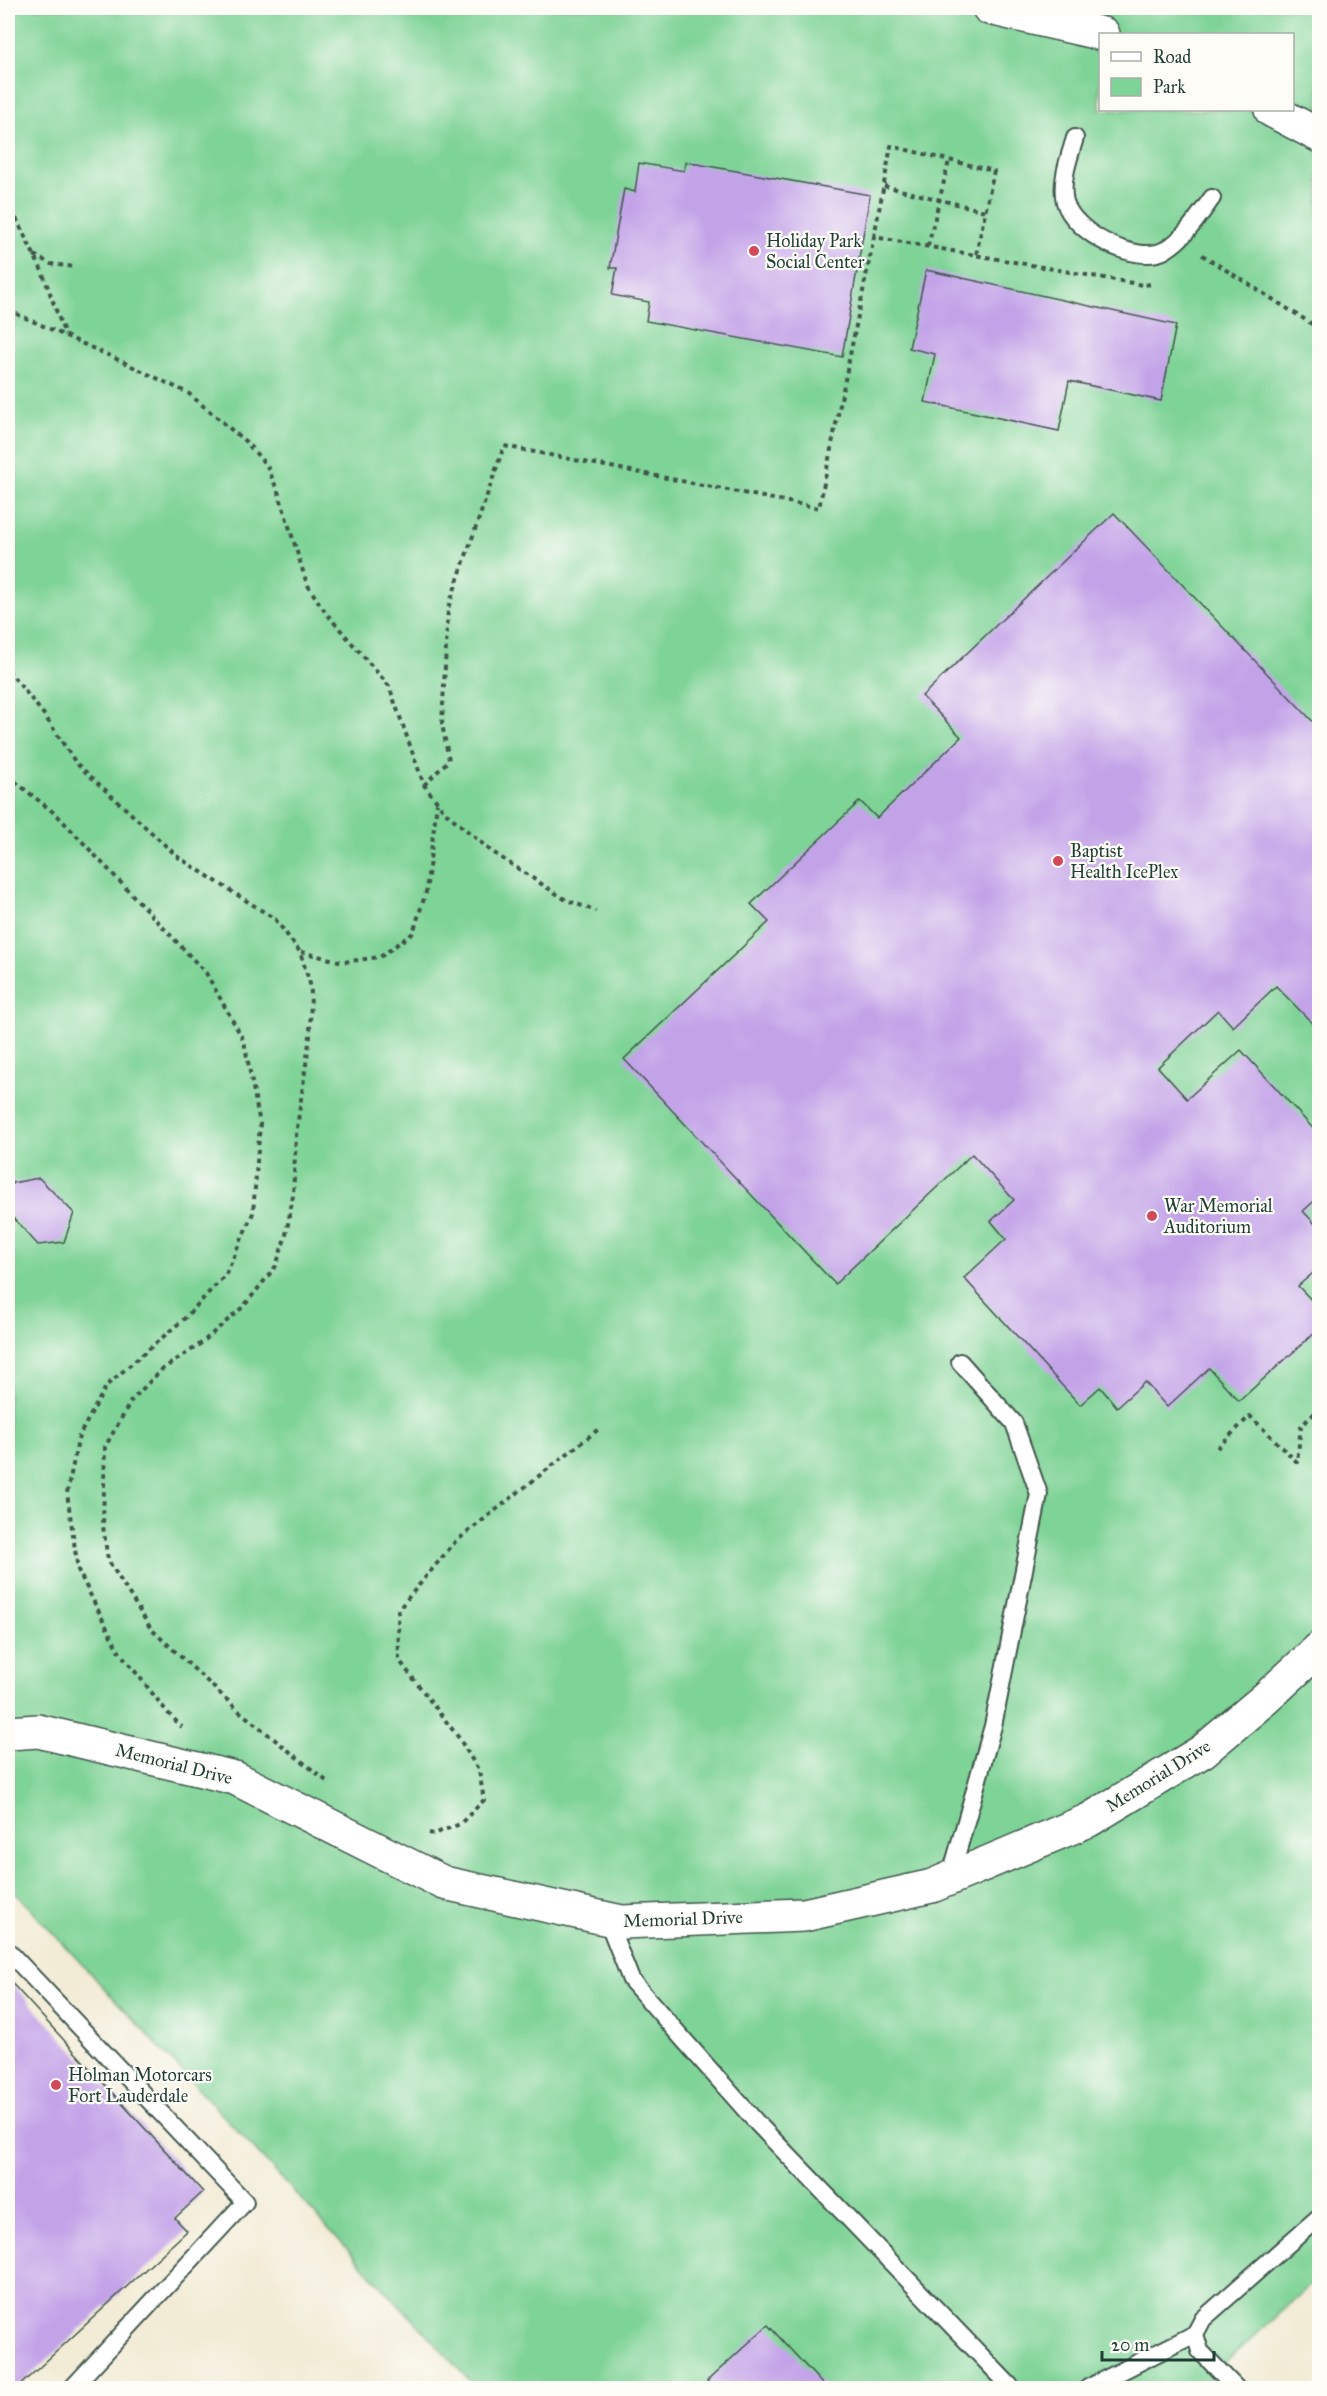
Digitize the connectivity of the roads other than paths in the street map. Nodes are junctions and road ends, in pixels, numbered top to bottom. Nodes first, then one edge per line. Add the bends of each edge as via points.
1 (989, 8) edge
2 (1099, 33) edge
3 (1274, 111) edge
4 (1320, 136) edge
5 (1075, 138) dead end
6 (1212, 198) dead end
7 (960, 1362) dead end
8 (1320, 1648) edge
9 (8, 1733) edge
10 (950, 1878) junction
11 (607, 1919) junction
12 (8, 1951) edge
13 (1320, 2216) edge
14 (1195, 2334) junction
15 (72, 2388) edge
16 (1012, 2388) edge
17 (1088, 2388) edge
18 (1236, 2388) edge

1 - 2 street
3 - 4 street
5 - 6 lane via 1065,176 1065,203 1081,227 1101,242 1140,254 1163,251 1183,237
7 - 10 lane via 1014,1423 1039,1494 993,1726
8 - 10 street, Memorial Drive via 1203,1751 1089,1820
9 - 11 street, Memorial Drive via 38,1731 235,1778 444,1883
10 - 11 street, Memorial Drive via 932,1886 804,1915 622,1922
11 - 16 lane via 631,1980 757,2123
12 - 15 lane via 245,2202
13 - 14 lane via 1203,2319
14 - 17 lane
14 - 18 lane via 1200,2351

